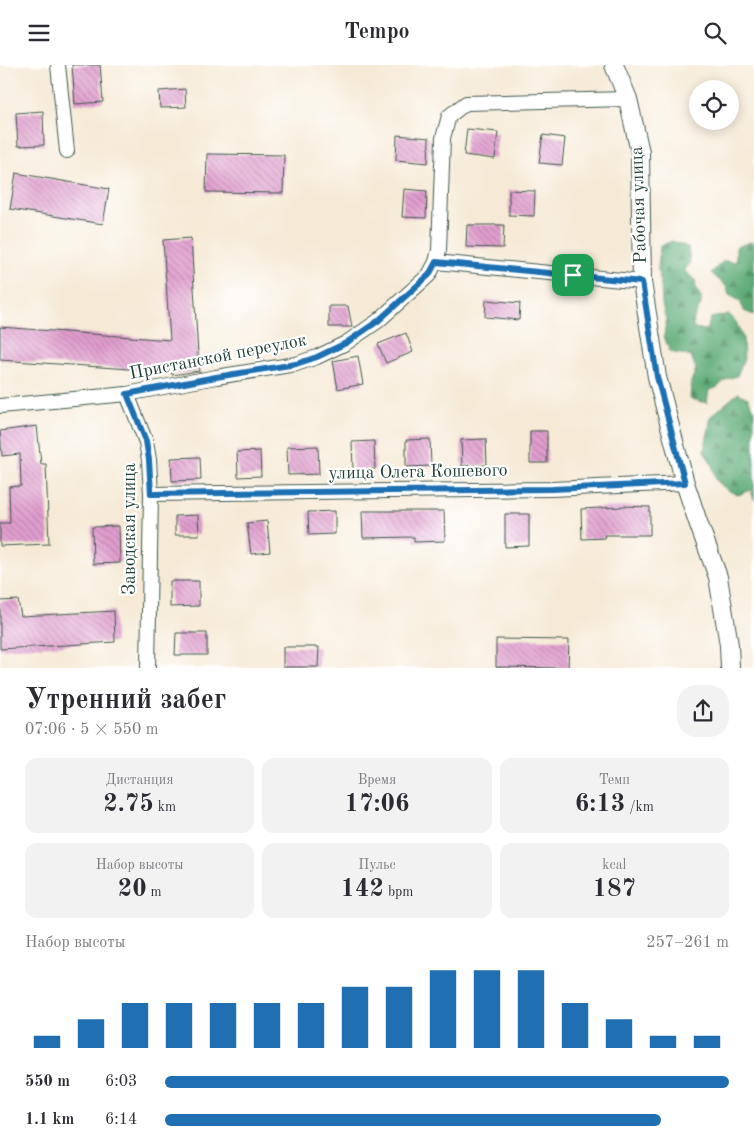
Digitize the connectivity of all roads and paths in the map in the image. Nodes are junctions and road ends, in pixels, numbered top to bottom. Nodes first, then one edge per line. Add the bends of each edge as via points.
1 (58, 65) edge
2 (614, 65) edge
3 (628, 99) junction
4 (67, 151) dead end
5 (436, 262) junction
6 (642, 282) junction
7 (127, 394) junction
8 (0, 406) edge
9 (685, 483) junction
10 (151, 494) junction
11 (148, 668) edge
12 (730, 668) edge

1 - 4 street
2 - 3 street, Рабочая улица
3 - 5 street, Пристанской переулок via 466,103 449,115 444,138
3 - 6 street, Рабочая улица via 640,152
5 - 6 street
5 - 7 street, Пристанской переулок via 429,275 378,321 346,343 317,357 296,364
6 - 9 street, Рабочая улица via 657,377
7 - 8 street, Пристанской переулок
7 - 10 street, Заводская улица via 146,441
9 - 10 street, улица Олега Кошевого via 552,489
9 - 12 street, Рабочая улица via 718,577
10 - 11 street, Заводская улица

